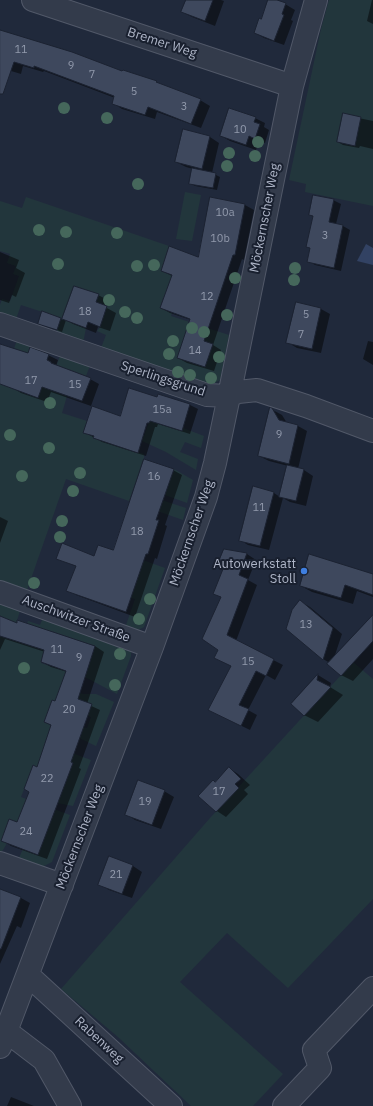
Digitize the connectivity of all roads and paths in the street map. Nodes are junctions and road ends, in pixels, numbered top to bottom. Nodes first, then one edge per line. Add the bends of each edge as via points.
1 (33, 0) edge
2 (316, 0) edge
3 (292, 86) junction
4 (0, 324) edge
5 (229, 396) junction
6 (373, 431) edge
7 (0, 592) edge
8 (152, 647) junction
9 (0, 863) edge
10 (62, 885) junction
11 (28, 974) junction
12 (373, 988) edge
13 (3, 1039) edge
14 (70, 1106) edge
15 (171, 1106) edge
16 (284, 1106) edge

1 - 3 street, Bremer Weg
2 - 3 street, Möckernscher Weg
3 - 5 street, Möckernscher Weg
4 - 5 street, Sperlingsgrund via 207,395
5 - 6 street, Sperlingsgrund via 238,392 257,390
5 - 8 street, Möckernscher Weg via 206,497
7 - 8 street, Auschwitzer Straße
8 - 10 street, Möckernscher Weg
9 - 10 street
10 - 11 street, Möckernscher Weg
11 - 13 street, Möckernscher Weg
11 - 15 street, Rabenweg
12 - 16 street via 314,1050 320,1068
13 - 14 street via 44,1060

